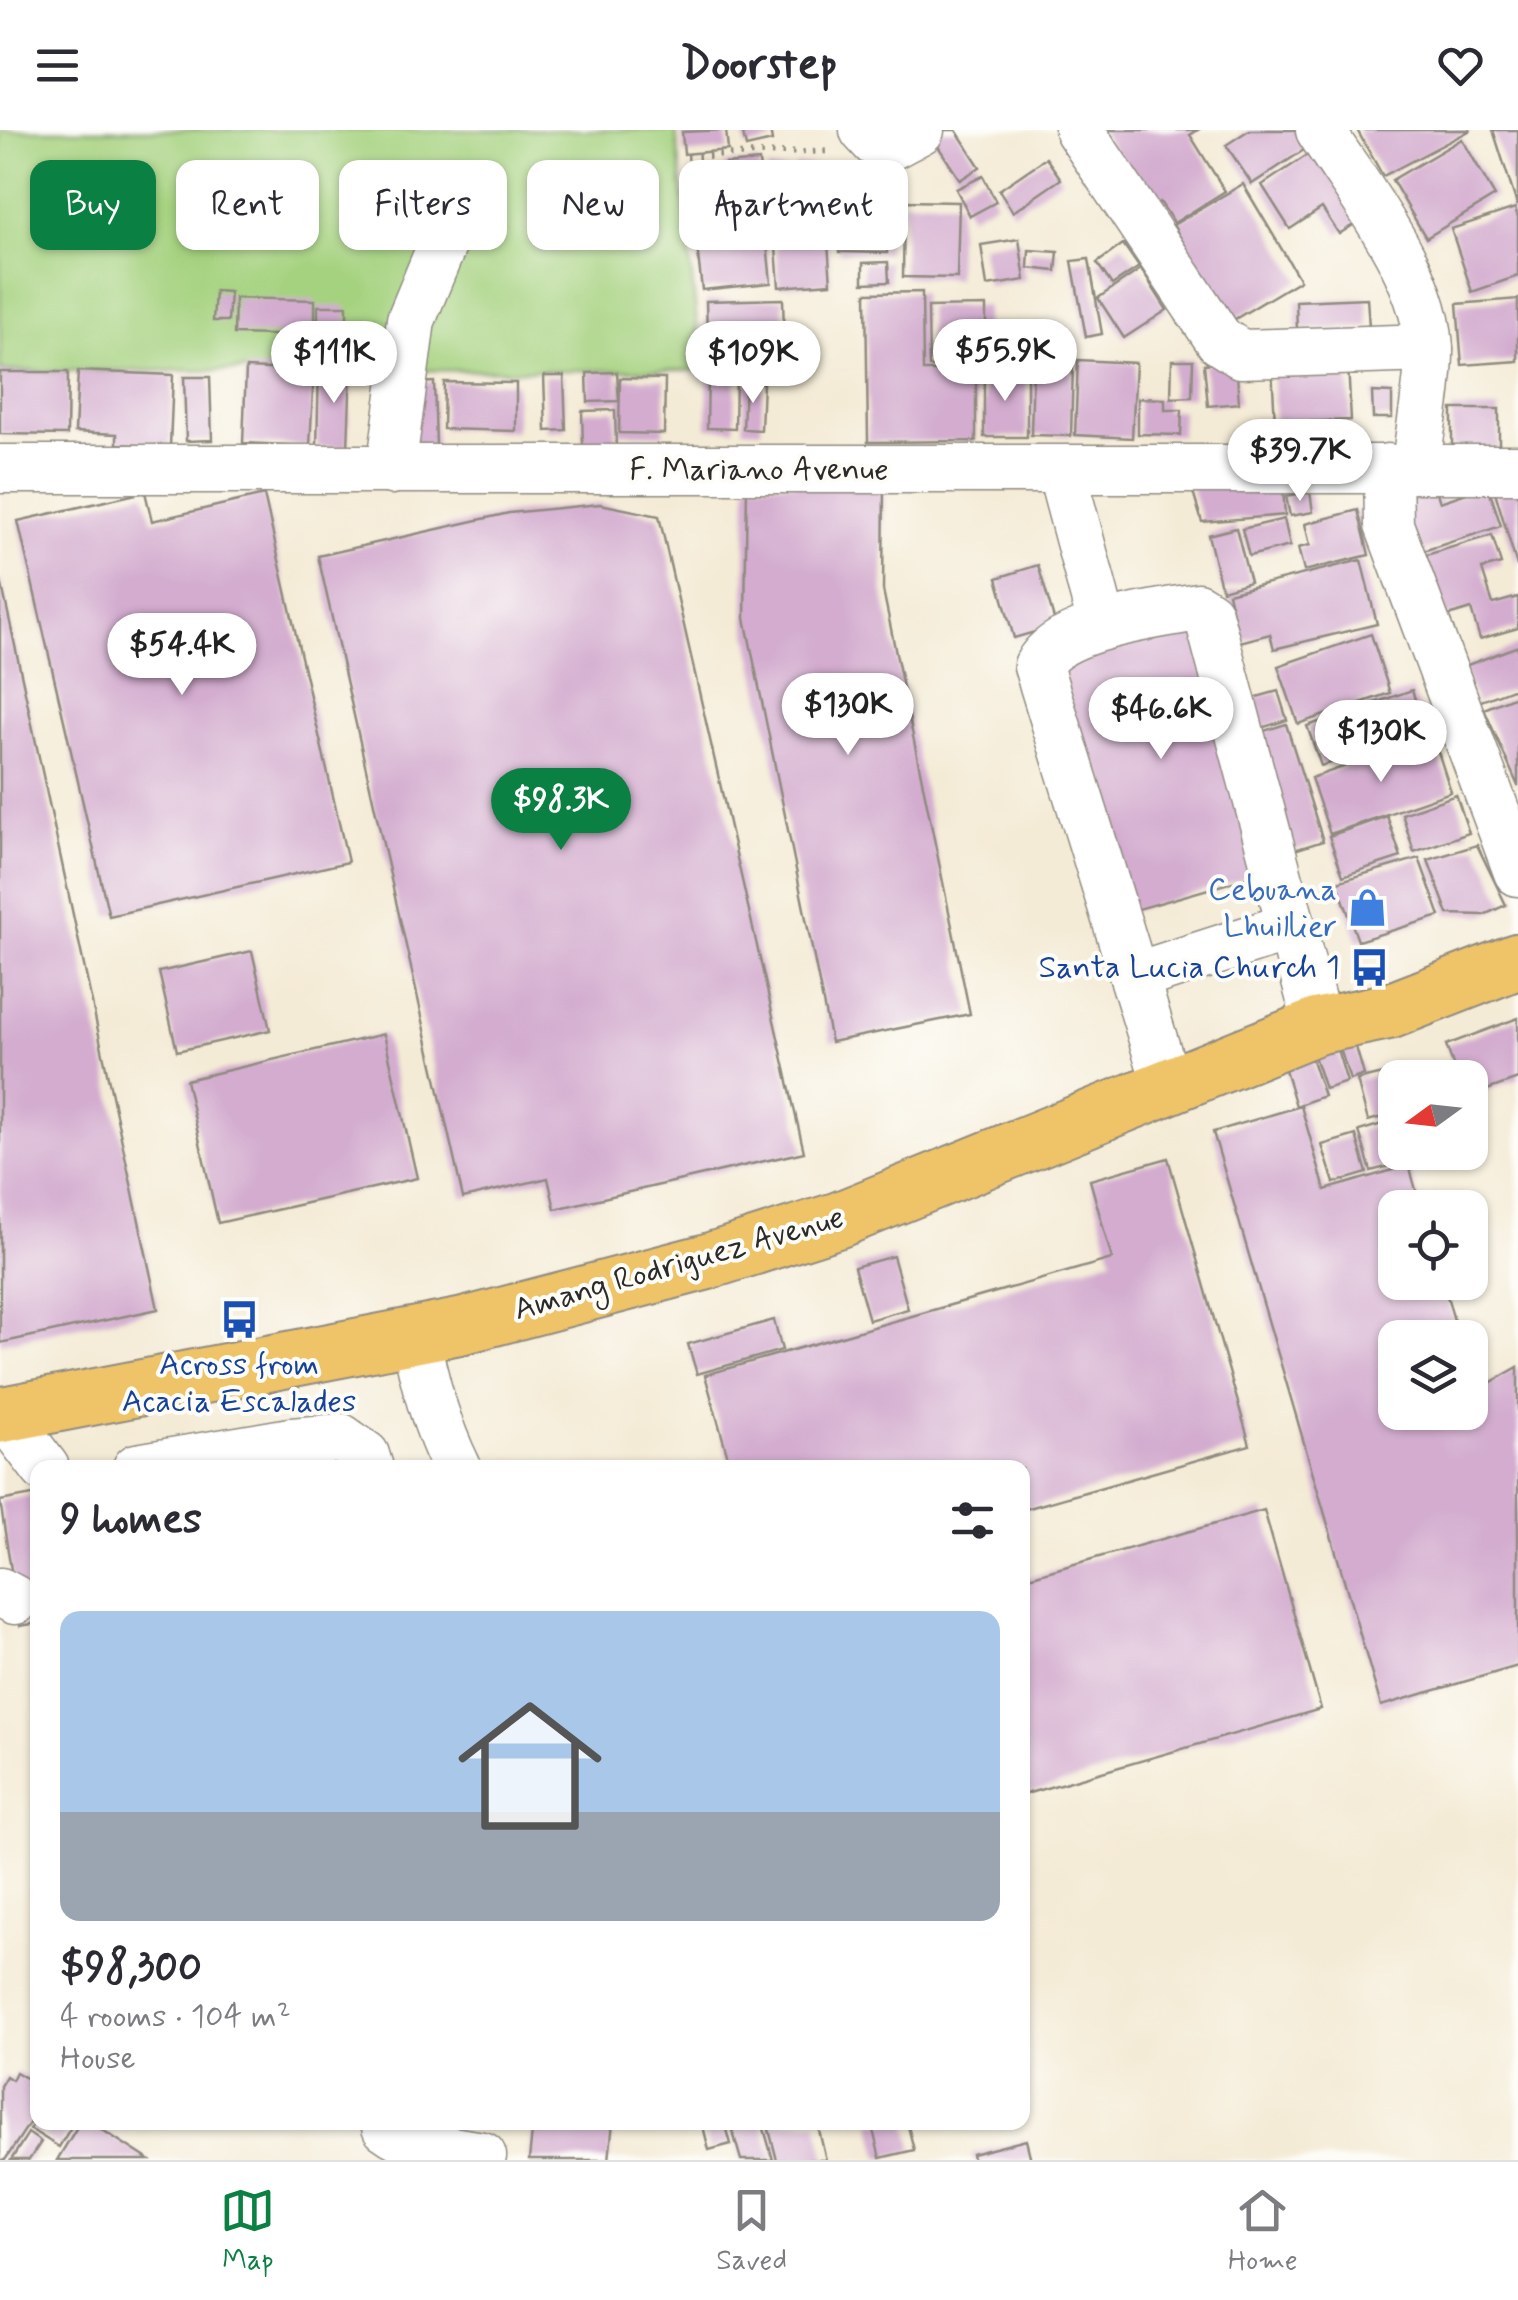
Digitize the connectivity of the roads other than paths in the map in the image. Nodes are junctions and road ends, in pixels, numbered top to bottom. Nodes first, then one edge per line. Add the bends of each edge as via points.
1 (920, 130) edge
2 (1079, 130) edge
3 (1320, 130) edge
4 (870, 136) edge
5 (440, 250) edge
6 (1429, 348) junction
7 (1402, 468) junction
8 (1518, 469) edge
9 (0, 470) edge
10 (390, 470) junction
11 (1061, 470) junction
12 (1102, 624) junction
13 (1518, 872) edge
14 (1290, 927) junction
15 (1518, 928) edge
16 (1518, 961) edge
17 (1134, 978) junction
18 (1325, 1023) junction
19 (1167, 1085) junction
20 (415, 1333) junction
21 (16, 1440) edge
22 (185, 1460) edge
23 (367, 1460) edge
24 (453, 1460) edge
25 (410, 2130) edge
26 (483, 2144) edge

1 - 4 street via 890,146
2 - 6 street via 1220,340 1241,354
3 - 6 street via 1404,263
5 - 10 street via 411,320
6 - 7 street
7 - 8 street, F. Mariano Avenue
7 - 11 street, F. Mariano Avenue
7 - 13 street via 1389,525
9 - 10 street, F. Mariano Avenue
10 - 11 street, F. Mariano Avenue
11 - 12 street
12 - 14 street via 1197,607 1208,614
12 - 17 street via 1044,654 1038,666
14 - 17 street
14 - 18 street
15 - 18 main road, Amang Rodriguez Avenue via 1385,981
16 - 18 main road, Amang Rodriguez Avenue via 1390,1011
17 - 19 street
18 - 19 main road, Amang Rodriguez Avenue
19 - 20 main road, Amang Rodriguez Avenue via 838,1220 642,1280
20 - 21 main road, Amang Rodriguez Avenue
20 - 24 street
22 - 23 street via 341,1438
25 - 26 street

